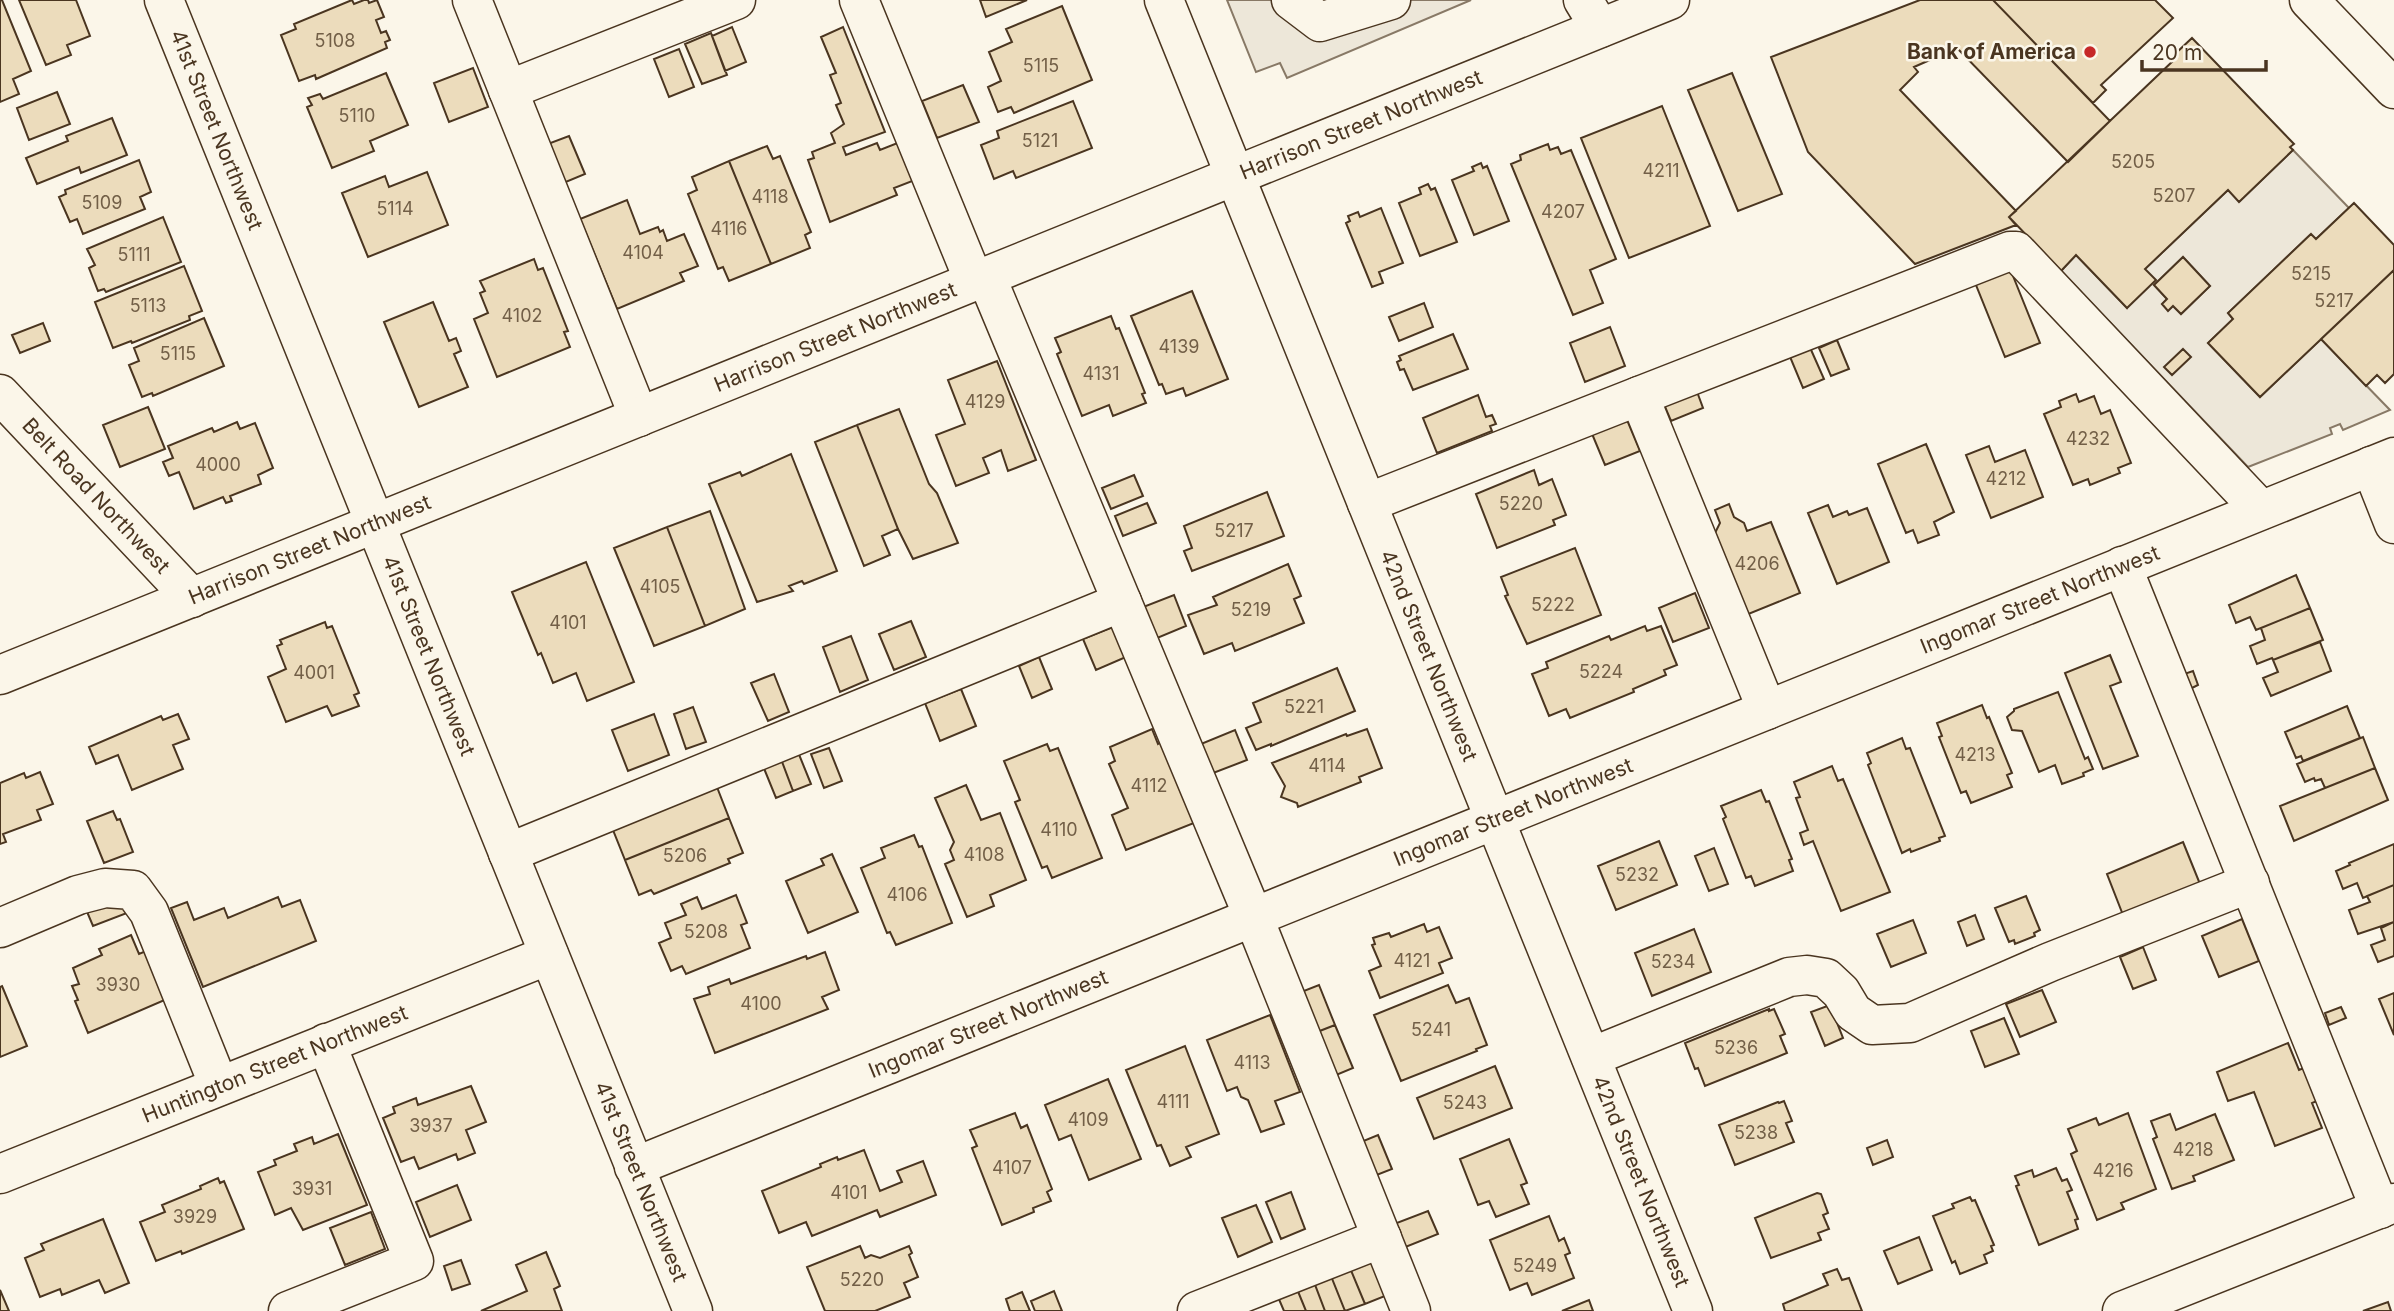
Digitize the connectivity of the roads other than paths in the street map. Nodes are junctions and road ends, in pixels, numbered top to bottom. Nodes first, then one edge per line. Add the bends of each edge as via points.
1 (163, 0) edge
2 (472, 0) edge
3 (736, 0) edge
4 (859, 0) edge
5 (1164, 0) edge
6 (1291, 0) edge
7 (1391, 0) edge
8 (1670, 0) edge
9 (2309, 0) edge
10 (1592, 14) edge
11 (2394, 89) edge
12 (508, 90) junction
13 (1235, 176) junction
14 (980, 279) junction
15 (0, 394) edge
16 (1639, 396) junction
17 (639, 417) junction
18 (2383, 461) edge
19 (1367, 503) junction
20 (2261, 510) junction
21 (375, 523) junction
22 (2394, 524) edge
23 (2122, 566) junction
24 (192, 598) junction
25 (1122, 602) junction
26 (0, 675) edge
27 (1767, 710) junction
28 (1495, 819) junction
29 (508, 853) junction
30 (2250, 883) junction
31 (1253, 916) junction
32 (0, 928) edge
33 (549, 955) junction
34 (326, 1043) junction
35 (1591, 1057) junction
36 (219, 1086) junction
37 (634, 1167) junction
38 (0, 1174) edge
39 (2387, 1206) edge
40 (1382, 1238) junction
41 (2193, 1298) edge
42 (288, 1311) edge
43 (693, 1311) edge
44 (1197, 1311) edge
45 (1411, 1311) edge
46 (1693, 1311) edge
47 (2122, 1311) edge

1 - 21 street, 41st Street Northwest
2 - 12 street
3 - 12 street
4 - 14 street
5 - 13 street, 42nd Street Northwest
6 - 7 street via 1320,22
8 - 10 street, Harrison Street Northwest
9 - 11 street
10 - 13 street, Harrison Street Northwest
12 - 17 street
13 - 14 street, Harrison Street Northwest
13 - 19 street, 42nd Street Northwest
14 - 17 street, Harrison Street Northwest
14 - 25 street
15 - 24 street, Belt Road Northwest
16 - 19 street
16 - 20 street via 2016,251
16 - 27 street
17 - 21 street, Harrison Street Northwest
18 - 20 street, Ingomar Street Northwest
18 - 22 street
19 - 28 street, 42nd Street Northwest
20 - 23 street, Ingomar Street Northwest
21 - 24 street, Harrison Street Northwest
21 - 29 street, 41st Street Northwest
23 - 27 street, Ingomar Street Northwest
23 - 30 street
24 - 26 street, Harrison Street Northwest
25 - 29 street
25 - 31 street
27 - 28 street, Ingomar Street Northwest
28 - 31 street, Ingomar Street Northwest
28 - 35 street, 42nd Street Northwest
29 - 33 street, 41st Street Northwest
30 - 35 street via 1910,1023 1872,1025 1853,1012 1826,978 1798,976
30 - 39 street
31 - 37 street, Ingomar Street Northwest
31 - 40 street
32 - 36 street via 79,895 105,888 133,890 149,912
33 - 34 street, Huntington Street Northwest
33 - 37 street, 41st Street Northwest
34 - 36 street, Huntington Street Northwest
34 - 42 street via 415,1261
35 - 46 street, 42nd Street Northwest
36 - 38 street, Huntington Street Northwest
37 - 43 street, 41st Street Northwest
39 - 41 street
40 - 44 street
40 - 45 street
41 - 47 street

